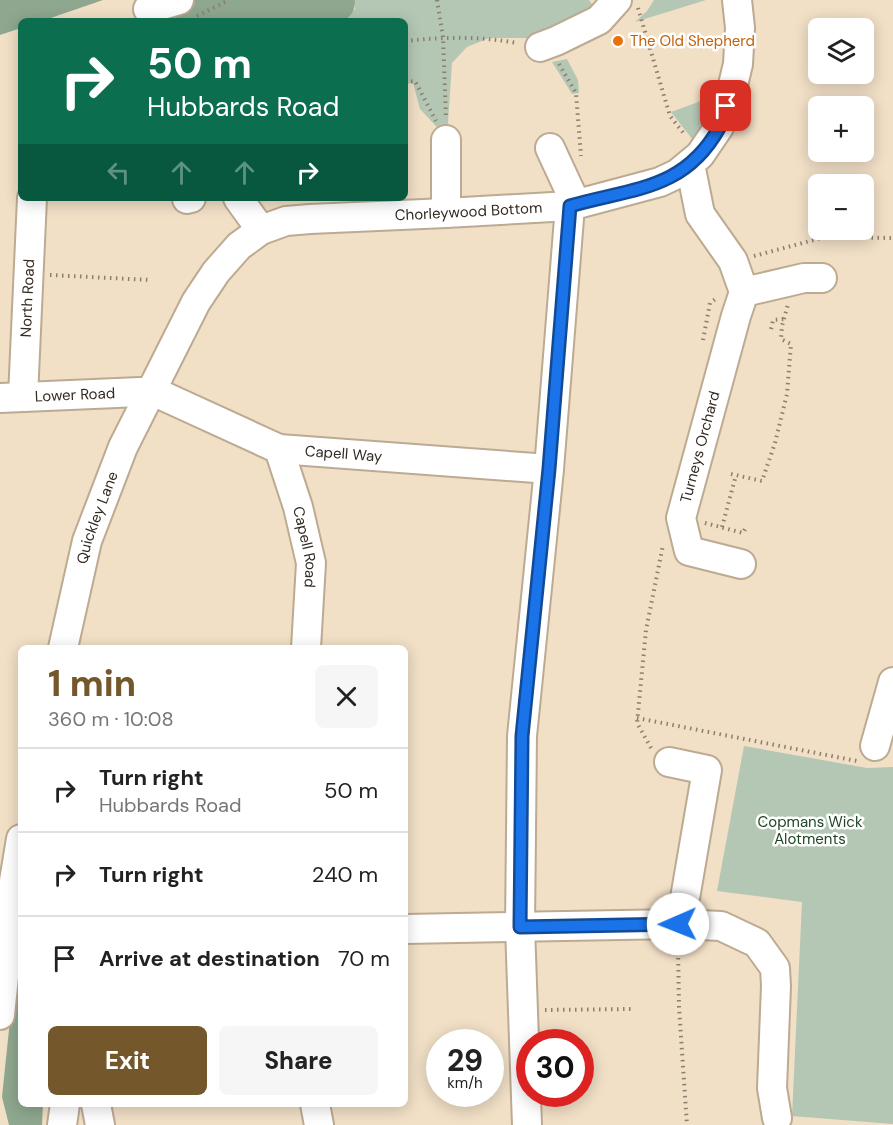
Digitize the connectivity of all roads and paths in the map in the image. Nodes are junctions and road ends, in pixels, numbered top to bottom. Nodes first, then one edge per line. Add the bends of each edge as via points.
1 (230, 0) edge
2 (436, 0) edge
3 (617, 0) edge
4 (636, 0) edge
5 (737, 0) edge
6 (187, 8) edge
7 (148, 9) dead end
8 (443, 37) junction
9 (408, 41) edge
10 (540, 47) junction
11 (408, 82) edge
12 (446, 140) junction
13 (550, 148) dead end
14 (695, 159) junction
15 (581, 162) dead end
16 (660, 182) junction
17 (32, 201) edge
18 (240, 201) edge
19 (573, 205) junction
20 (446, 213) junction
21 (700, 214) junction
22 (261, 230) junction
23 (893, 238) edge
24 (28, 274) junction
25 (822, 278) dead end
26 (739, 279) junction
27 (150, 280) dead end
28 (783, 283) junction
29 (784, 319) junction
30 (771, 329) dead end
31 (701, 350) dead end
32 (149, 392) junction
33 (12, 398) edge
34 (279, 449) junction
35 (549, 469) junction
36 (718, 475) junction
37 (673, 527) junction
38 (722, 527) junction
39 (745, 529) dead end
40 (741, 564) dead end
41 (64, 645) edge
42 (306, 645) edge
43 (893, 682) edge
44 (638, 717) junction
45 (871, 755) joint
46 (661, 757) joint
47 (18, 854) edge
48 (678, 924) junction
49 (520, 927) junction
50 (408, 929) edge
51 (633, 1009) dead end
52 (523, 1011) junction
53 (0, 1015) edge
54 (65, 1107) edge
55 (97, 1107) edge
56 (316, 1107) edge
57 (777, 1118) dead end
58 (62, 1125) edge
59 (100, 1125) edge
60 (319, 1125) edge
61 (527, 1125) edge
62 (687, 1125) edge

1 - 6 path
2 - 8 path
3 - 10 street via 599,20
4 - 14 path via 670,116
5 - 14 street, Chorleywood Bottom via 740,28 733,85 719,127
6 - 7 street
8 - 9 path
8 - 10 path via 491,38
8 - 12 path
10 - 15 path via 555,57 576,93
11 - 12 path via 415,81
12 - 20 street
13 - 19 street
14 - 16 street, Chorleywood Bottom
14 - 21 street
16 - 19 street, Chorleywood Bottom
16 - 21 street
17 - 24 street, North Road
18 - 22 street
19 - 20 street, Chorleywood Bottom
19 - 35 street
20 - 22 street, Chorleywood Bottom via 286,221
21 - 26 street
22 - 32 street, Chorleywood Bottom via 239,246 216,272
23 - 26 path via 825,237
24 - 27 path
24 - 33 street, North Road
25 - 28 street
26 - 28 street
26 - 31 path via 710,303
26 - 36 street, Turneys Orchard
28 - 29 path via 788,302
29 - 30 path via 773,320
29 - 36 path via 781,339 791,344 787,393 762,481
32 - 33 street, Lower Road
32 - 34 street, Capell Way
32 - 41 street, Quickley Lane via 87,541
34 - 35 street, Capell Way
34 - 42 street, Capell Road via 298,507 310,563
35 - 49 street via 522,736
36 - 37 street, Turneys Orchard
36 - 38 path
37 - 38 path
37 - 40 street, Turneys Orchard via 689,551
37 - 44 path via 646,630
38 - 39 path via 743,533
43 - 45 street
44 - 45 path
44 - 46 path via 637,723
46 - 48 street via 707,770
47 - 53 street
48 - 49 street
48 - 57 street via 721,926 758,943 776,968 772,1088
48 - 62 path
49 - 50 street
49 - 52 street
51 - 52 path
52 - 61 street
54 - 58 street
55 - 59 street
56 - 60 street

